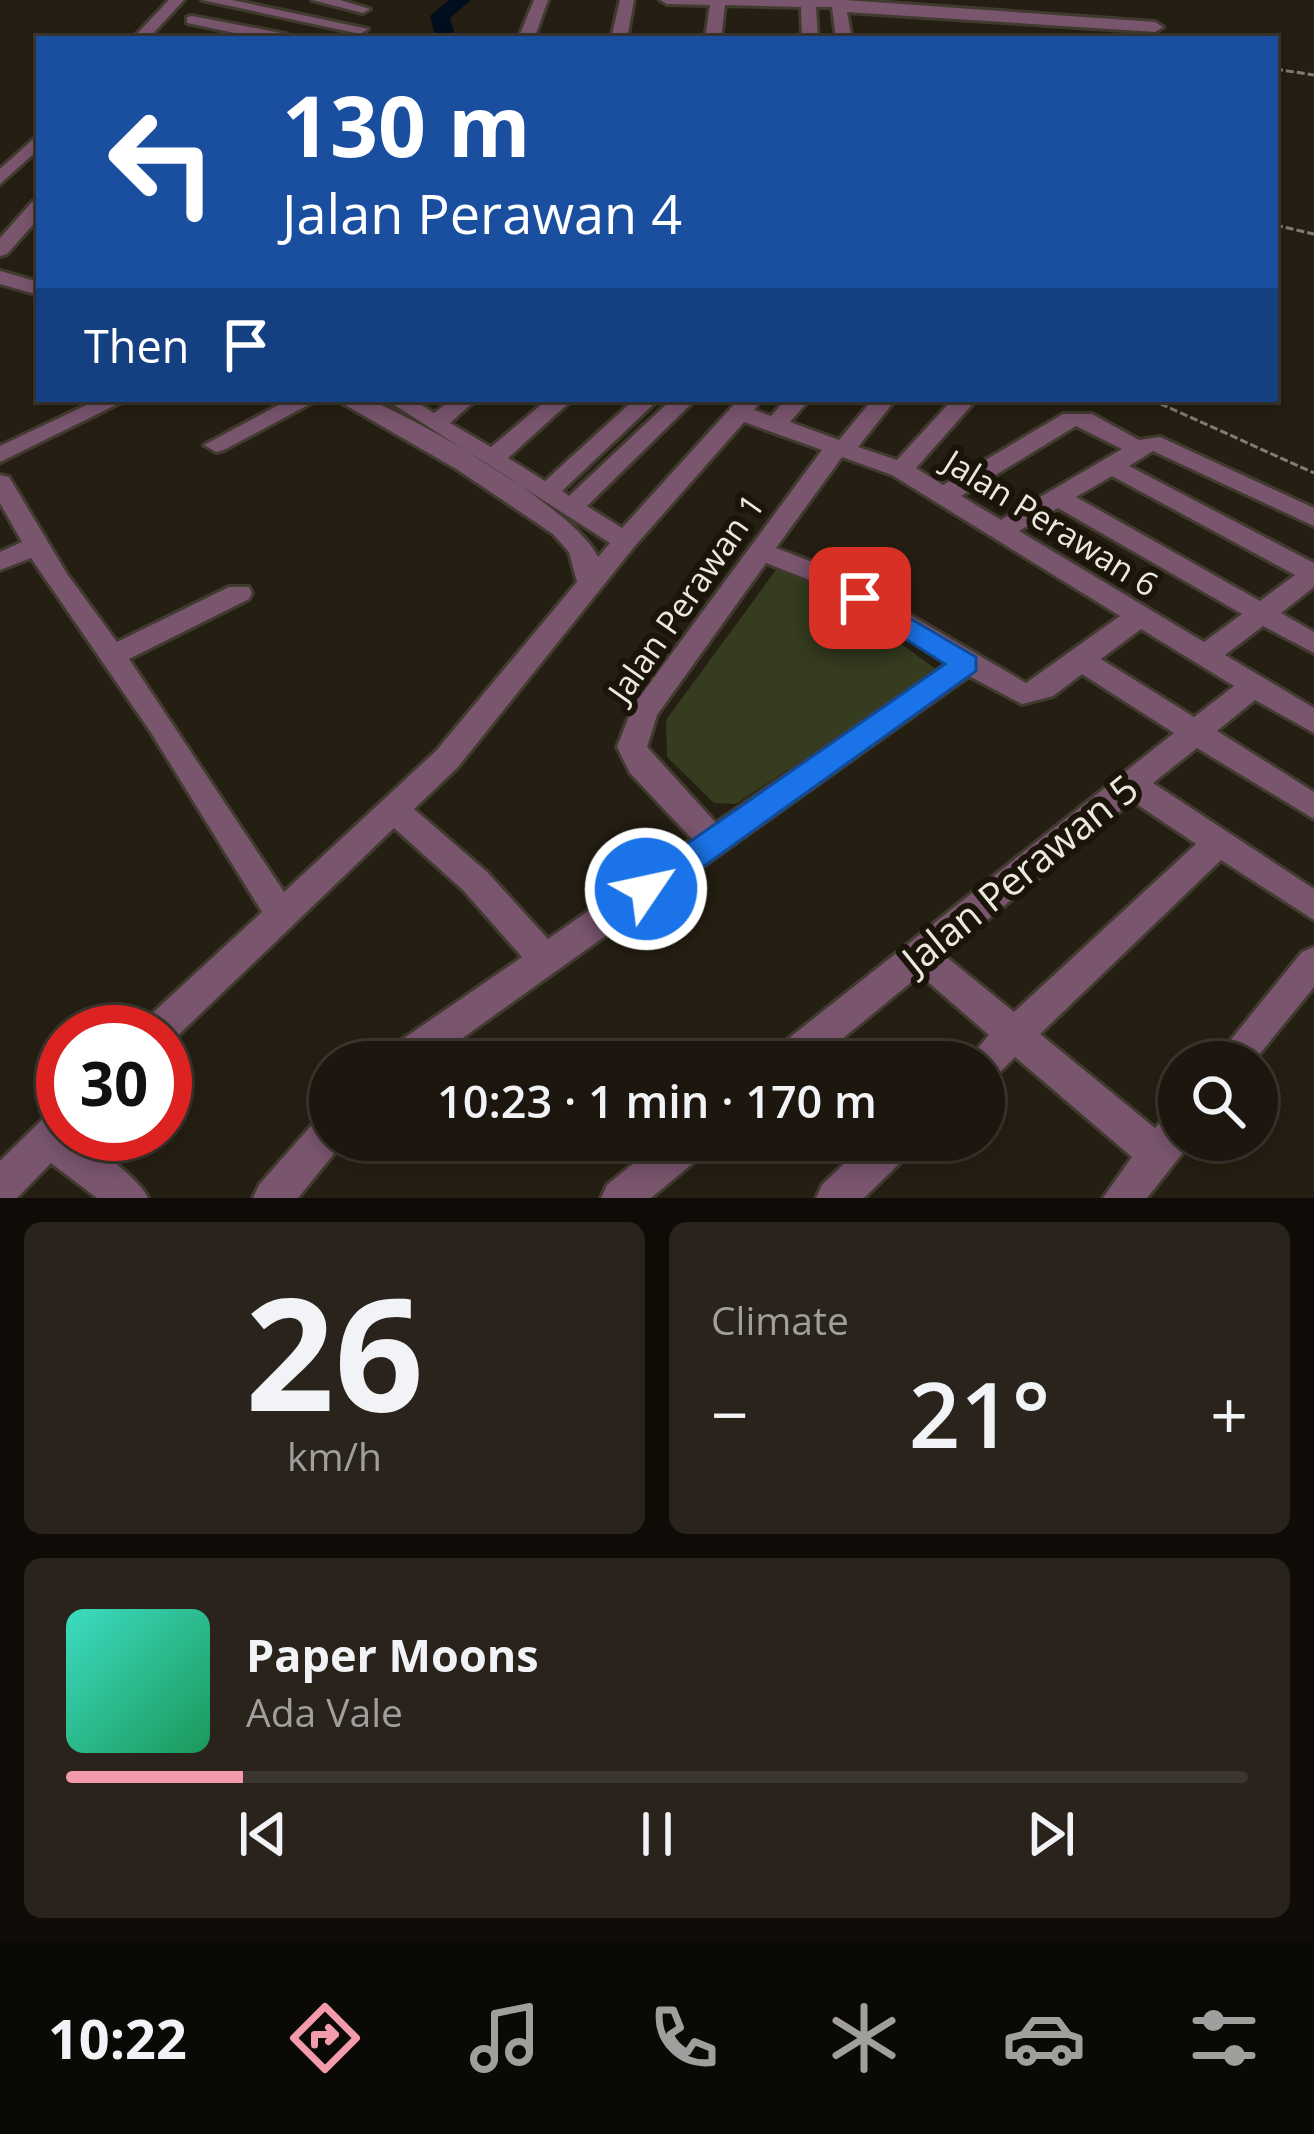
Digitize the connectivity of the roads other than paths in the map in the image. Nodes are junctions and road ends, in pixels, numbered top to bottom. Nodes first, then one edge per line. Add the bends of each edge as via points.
1 (177, 0) edge
2 (208, 0) edge
3 (319, 0) edge
4 (541, 0) edge
5 (627, 0) edge
6 (667, 0) edge
7 (718, 1) edge
8 (808, 3) edge
9 (839, 3) edge
10 (366, 4) edge
11 (192, 20) dead end
12 (1155, 27) dead end
13 (362, 34) edge
14 (143, 36) edge
15 (271, 36) edge
16 (527, 36) edge
17 (620, 36) edge
18 (713, 36) edge
19 (810, 36) edge
20 (844, 36) edge
21 (36, 142) edge
22 (0, 179) edge
23 (36, 209) edge
24 (0, 250) edge
25 (0, 277) edge
26 (36, 290) edge
27 (36, 291) edge
28 (0, 294) edge
29 (111, 402) edge
30 (302, 402) edge
31 (353, 402) edge
32 (417, 402) edge
33 (558, 402) edge
34 (646, 402) edge
35 (682, 402) edge
36 (796, 402) edge
37 (882, 402) edge
38 (963, 402) edge
39 (745, 406) edge
40 (451, 407) edge
41 (776, 424) junction
42 (216, 445) dead end
43 (1141, 446) junction
44 (840, 449) junction
45 (0, 454) edge
46 (493, 458) junction
47 (1111, 466) junction
48 (901, 470) junction
49 (0, 482) edge
50 (548, 491) junction
51 (944, 495) junction
52 (1058, 497) junction
53 (573, 506) junction
54 (1314, 518) edge
55 (1002, 530) junction
56 (625, 541) junction
57 (37, 545) junction
58 (761, 552) junction
59 (0, 562) edge
60 (1314, 574) edge
61 (591, 586) junction
62 (238, 593) dead end
63 (1262, 614) junction
64 (1139, 616) junction
65 (1314, 644) edge
66 (112, 656) junction
67 (1205, 656) junction
68 (1081, 660) junction
69 (966, 664) junction
70 (1253, 686) junction
71 (1314, 722) edge
72 (1196, 730) junction
73 (1131, 784) junction
74 (1314, 807) edge
75 (394, 810) junction
76 (1219, 842) junction
77 (715, 843) junction
78 (1314, 906) edge
79 (286, 911) junction
80 (920, 955) junction
81 (544, 959) junction
82 (1314, 962) edge
83 (186, 1005) edge
84 (1015, 1036) junction
85 (429, 1041) edge
86 (813, 1041) edge
87 (1248, 1041) edge
88 (1005, 1045) edge
89 (1158, 1134) edge
90 (36, 1151) edge
91 (1158, 1155) edge
92 (309, 1156) edge
93 (84, 1161) edge
94 (668, 1161) edge
95 (874, 1161) edge
96 (0, 1188) edge
97 (116, 1194) edge
98 (630, 1195) edge
99 (273, 1198) edge
100 (836, 1198) edge
101 (1123, 1198) edge

1 - 14 street
2 - 13 street
3 - 10 street
4 - 16 street
5 - 17 street
6 - 7 street
7 - 8 street
7 - 18 street
8 - 9 street
8 - 19 street
9 - 12 street
9 - 20 street
10 - 13 street
11 - 15 street
21 - 22 street
23 - 24 street
25 - 26 street
27 - 28 street
29 - 45 street
30 - 42 street
31 - 61 street via 551,519 580,545
32 - 40 street
33 - 46 street
34 - 50 street
35 - 53 street
36 - 41 street
37 - 44 street, Jalan Perawan 1
38 - 48 street
39 - 41 street, Jalan Perawan 6
39 - 56 street
40 - 46 street
41 - 44 street, Jalan Perawan 6
43 - 47 street
43 - 51 street via 1070,418
43 - 54 street via 1166,444
44 - 48 street, Jalan Perawan 6
44 - 58 street, Jalan Perawan 1
46 - 50 street
47 - 52 street
47 - 60 street
48 - 51 street, Jalan Perawan 6
49 - 57 street
50 - 53 street
51 - 55 street, Jalan Perawan 6
52 - 55 street
52 - 63 street
53 - 56 street
55 - 64 street, Jalan Perawan 6
56 - 61 street
57 - 59 street
57 - 66 street
58 - 69 street via 824,576
58 - 77 street, Jalan Perawan 1 via 643,713 632,747
60 - 63 street
61 - 75 street via 485,718
62 - 66 street
63 - 65 street
63 - 67 street
64 - 67 street, Jalan Perawan 6
64 - 68 street
66 - 79 street via 267,898
67 - 70 street, Jalan Perawan 6
68 - 69 street via 1043,689 1010,691
68 - 72 street
69 - 77 street
70 - 71 street, Jalan Perawan 6
70 - 72 street, Jalan Perawan 5
72 - 73 street, Jalan Perawan 5
72 - 74 street
73 - 76 street
73 - 80 street, Jalan Perawan 5
75 - 79 street
75 - 81 street via 476,881
76 - 78 street
76 - 84 street
77 - 81 street
79 - 83 street
80 - 84 street
80 - 86 street, Jalan Perawan 5
81 - 85 street
82 - 87 street
84 - 88 street
84 - 89 street
90 - 96 street
91 - 101 street
92 - 99 street
93 - 97 street
94 - 98 street
95 - 100 street

